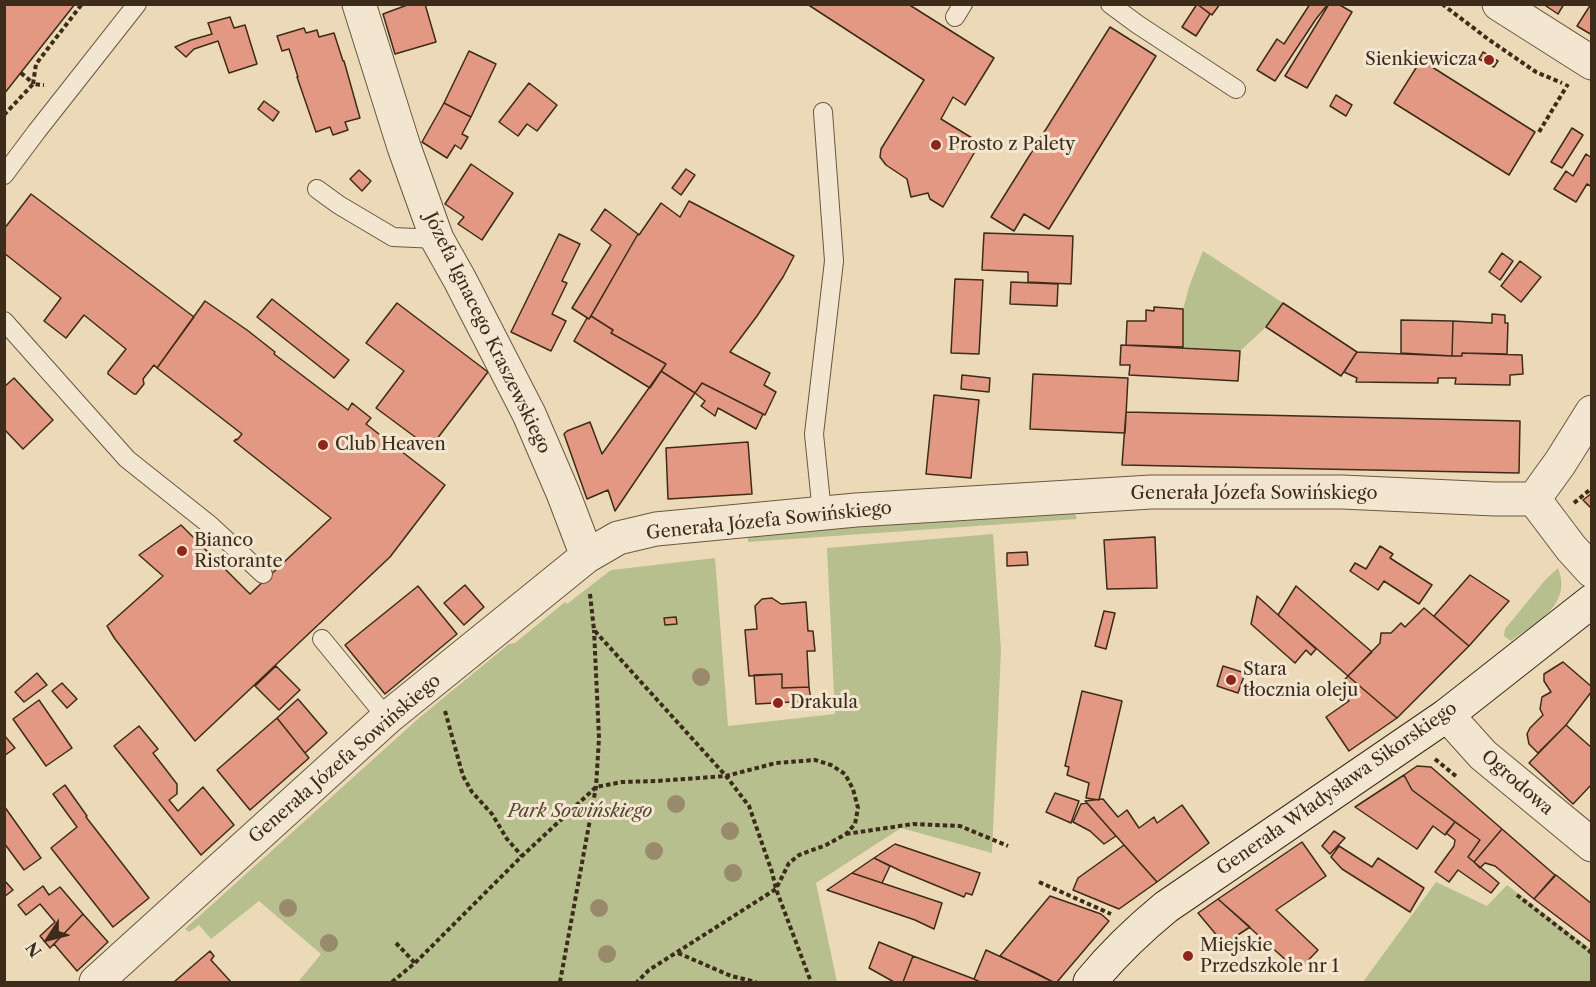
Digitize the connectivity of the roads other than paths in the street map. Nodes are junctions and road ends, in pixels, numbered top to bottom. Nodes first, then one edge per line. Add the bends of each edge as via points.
1 (137, 4) edge
2 (359, 4) edge
3 (1110, 4) edge
4 (1498, 4) edge
5 (1580, 73) edge
6 (1236, 88) dead end
7 (823, 112) dead end
8 (4, 175) edge
9 (317, 189) dead end
10 (437, 239) junction
11 (4, 321) edge
12 (1592, 412) edge
13 (1534, 499) junction
14 (822, 513) junction
15 (587, 556) junction
16 (1592, 571) edge
17 (263, 574) dead end
18 (1592, 601) edge
19 (322, 639) dead end
20 (1447, 715) junction
21 (387, 718) junction
22 (1592, 845) edge
23 (96, 982) edge
24 (1090, 982) edge

1 - 8 lane
2 - 10 street, Józefa Ignacego Kraszewskiego
3 - 6 lane
4 - 5 street
7 - 14 lane via 834,261 814,434
9 - 10 lane via 393,237
10 - 15 street, Józefa Ignacego Kraszewskiego via 529,414
11 - 17 lane via 127,459 210,525
12 - 13 street
13 - 14 street, Generała Józefa Sowińskiego via 1342,492 1151,492
13 - 16 street
14 - 15 street, Generała Józefa Sowińskiego via 657,529 618,538
15 - 21 street, Generała Józefa Sowińskiego
18 - 20 street, Generała Władysława Sikorskiego
19 - 21 lane
20 - 22 street, Ogrodowa via 1483,755
20 - 24 street, Generała Władysława Sikorskiego via 1166,907 1135,932
21 - 23 street, Generała Józefa Sowińskiego

